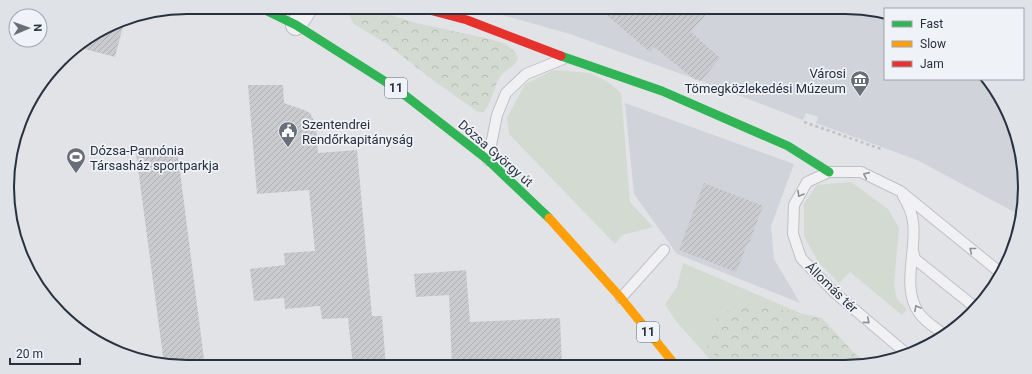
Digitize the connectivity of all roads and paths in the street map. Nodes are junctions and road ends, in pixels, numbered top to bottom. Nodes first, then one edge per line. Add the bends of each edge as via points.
1 (273, 14) edge
2 (303, 14) edge
3 (444, 14) edge
4 (296, 25) junction
5 (566, 58) junction
6 (804, 122) dead end
7 (881, 149) dead end
8 (488, 160) junction
9 (829, 172) junction
10 (900, 191) junction
11 (913, 248) junction
12 (664, 250) dead end
13 (997, 270) edge
14 (621, 298) junction
15 (972, 304) edge
16 (940, 331) edge
17 (903, 350) edge
18 (671, 360) edge

1 - 4 main road, Dózsa György út / 11
2 - 4 street
3 - 5 main road via 467,20
4 - 8 main road, Dózsa György út / 11 via 397,89
5 - 8 lane via 526,74 506,93 497,115
5 - 9 main road via 662,90 788,146
6 - 7 path
8 - 14 main road, Dózsa György út / 11 via 553,222
10 -> 9 lane via 861,172
9 -> 17 lane, Állomás tér via 807,182 794,205 793,234 801,258 835,293
10 - 11 lane via 912,213
13 -> 10 lane
11 - 15 lane via 915,259
16 -> 11 lane via 922,317 913,300
12 - 14 lane
14 - 18 main road, Dózsa György út / 11

